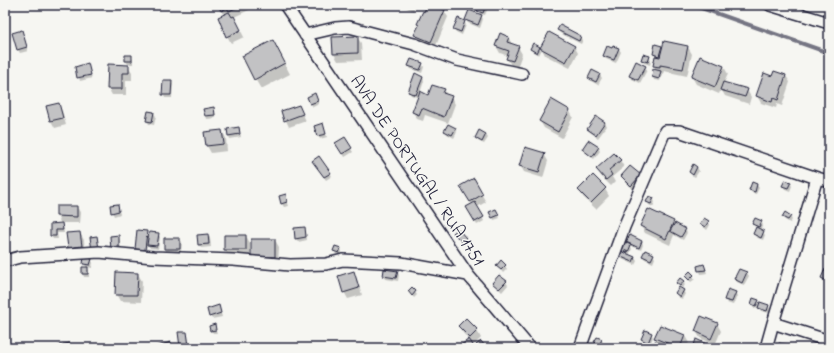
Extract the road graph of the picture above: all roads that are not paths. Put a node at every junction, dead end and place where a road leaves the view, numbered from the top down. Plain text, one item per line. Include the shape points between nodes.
1 (285, 5) edge
2 (770, 5) edge
3 (829, 23) edge
4 (305, 35) junction
5 (522, 74) dead end
6 (817, 178) junction
7 (829, 181) edge
8 (5, 261) edge
9 (468, 275) junction
10 (774, 323) junction
11 (829, 341) edge
12 (530, 348) edge
13 (580, 348) edge
14 (766, 348) edge

1 - 4 street, AVA DE PORTUGAL / RUA 1751
2 - 3 street
4 - 5 street via 349,27 414,44 456,60
4 - 9 street, AVA DE PORTUGAL / RUA 1751
6 - 7 street
6 - 10 street
6 - 13 street via 679,131 665,131 624,227
8 - 9 street via 20,257 99,252 290,264 326,264 343,260 401,263
9 - 12 street, AVA DE PORTUGAL / RUA 1751
10 - 11 street
10 - 14 street

